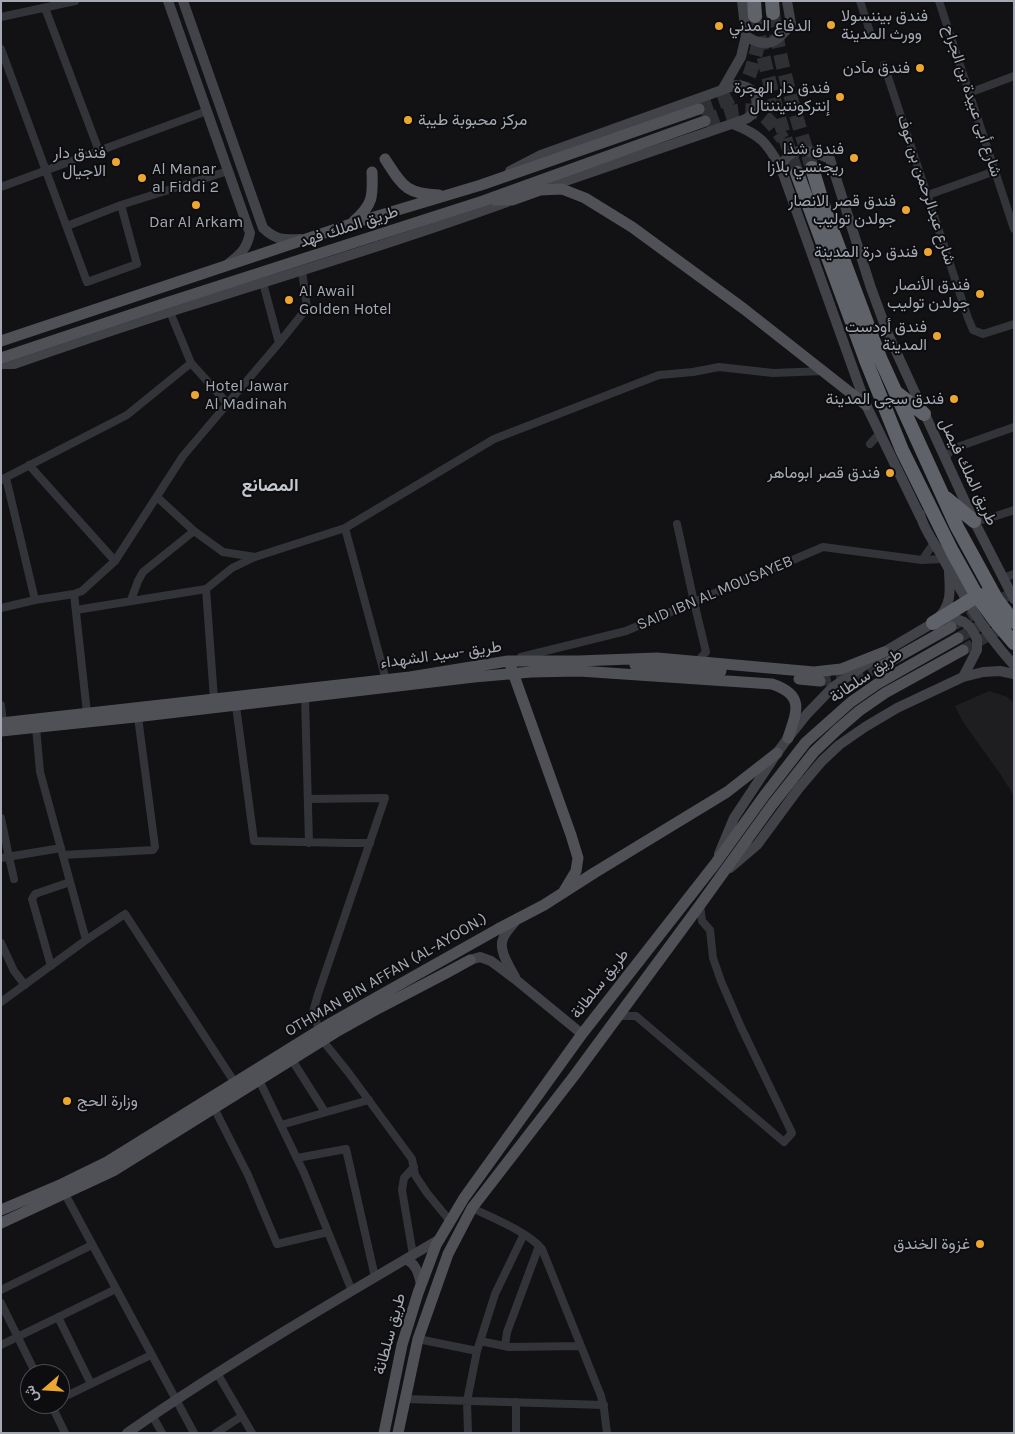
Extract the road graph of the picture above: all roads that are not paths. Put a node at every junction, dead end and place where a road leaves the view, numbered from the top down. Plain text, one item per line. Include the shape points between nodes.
1 (75, 1) edge
2 (168, 1) edge
3 (183, 1) edge
4 (742, 1) edge
5 (754, 1) edge
6 (787, 1) edge
7 (860, 1) edge
8 (939, 1) edge
9 (45, 8) junction
10 (756, 16) tunnel mouth
11 (1, 17) edge
12 (871, 35) dead end
13 (746, 36) junction
14 (1, 48) edge
15 (884, 66) dead end
16 (1014, 76) edge
17 (722, 90) junction
18 (969, 93) junction
19 (699, 110) tunnel mouth
20 (206, 111) junction
21 (705, 121) tunnel mouth
22 (733, 124) junction
23 (99, 151) junction
24 (385, 159) dead end
25 (781, 168) junction
26 (812, 168) tunnel mouth
27 (46, 170) junction
28 (228, 171) junction
29 (372, 172) dead end
30 (995, 172) junction
31 (797, 173) tunnel mouth
32 (481, 185) junction
33 (1, 187) edge
34 (540, 190) junction
35 (448, 195) junction
36 (928, 195) junction
37 (512, 200) junction
38 (483, 201) junction
39 (121, 205) junction
40 (402, 209) junction
41 (386, 213) junction
42 (437, 221) junction
43 (351, 224) junction
44 (66, 226) junction
45 (400, 228) junction
46 (1014, 229) edge
47 (306, 239) junction
48 (226, 265) junction
49 (302, 271) junction
50 (263, 283) junction
51 (170, 312) junction
52 (1014, 324) edge
53 (1, 340) edge
54 (279, 343) junction
55 (1, 358) edge
56 (191, 362) junction
57 (1, 364) edge
58 (824, 371) junction
59 (895, 391) junction
60 (227, 403) junction
61 (866, 404) junction
62 (924, 414) junction
63 (1014, 427) edge
64 (880, 433) junction
65 (915, 434) junction
66 (870, 444) dead end
67 (900, 446) junction
68 (945, 458) junction
69 (29, 465) junction
70 (3, 479) edge
71 (942, 495) junction
72 (156, 497) junction
73 (1014, 510) edge
74 (921, 518) junction
75 (974, 521) junction
76 (677, 524) dead end
77 (345, 528) junction
78 (194, 531) junction
79 (934, 543) junction
80 (255, 557) junction
81 (943, 559) junction
82 (115, 560) junction
83 (922, 560) junction
84 (949, 569) junction
85 (1014, 574) edge
86 (1003, 578) junction
87 (206, 589) junction
88 (74, 594) junction
89 (972, 598) junction
90 (1014, 599) edge
91 (35, 600) junction
92 (131, 600) junction
93 (997, 600) junction
94 (694, 602) junction
95 (1, 608) edge
96 (76, 610) junction
97 (1014, 622) edge
98 (933, 623) junction
99 (951, 627) tunnel mouth
100 (958, 638) tunnel mouth
101 (1014, 643) edge
102 (963, 650) tunnel mouth
103 (884, 652) junction
104 (508, 661) junction
105 (578, 661) junction
106 (698, 661) junction
107 (1014, 665) edge
108 (880, 667) tunnel mouth
109 (513, 674) junction
110 (1014, 674) edge
111 (963, 677) junction
112 (386, 680) junction
113 (820, 681) tunnel mouth
114 (305, 698) junction
115 (214, 699) junction
116 (1, 705) edge
117 (236, 706) junction
118 (87, 713) junction
119 (138, 717) junction
120 (2, 726) edge
121 (36, 727) junction
122 (788, 738) junction
123 (777, 753) junction
124 (308, 799) junction
125 (1, 818) edge
126 (309, 842) junction
127 (370, 842) junction
128 (62, 851) junction
129 (5, 858) edge
130 (715, 864) junction
131 (723, 873) junction
132 (14, 879) dead end
133 (70, 882) junction
134 (563, 893) junction
135 (700, 905) junction
136 (518, 918) junction
137 (86, 940) junction
138 (1, 943) edge
139 (470, 960) joint
140 (50, 966) junction
141 (515, 979) junction
142 (25, 985) junction
143 (1, 1002) edge
144 (619, 1016) junction
145 (582, 1034) junction
146 (321, 1036) junction
147 (292, 1060) junction
148 (259, 1080) junction
149 (234, 1083) junction
150 (368, 1100) junction
151 (214, 1108) junction
152 (325, 1112) junction
153 (281, 1125) junction
154 (297, 1158) junction
155 (414, 1167) junction
156 (65, 1194) junction
157 (472, 1208) junction
158 (1, 1210) edge
159 (450, 1220) junction
160 (1, 1223) edge
161 (328, 1232) junction
162 (524, 1234) junction
163 (440, 1239) junction
164 (92, 1245) junction
165 (539, 1246) junction
166 (409, 1257) junction
167 (375, 1277) junction
168 (421, 1284) junction
169 (116, 1289) junction
170 (1, 1290) edge
171 (352, 1291) junction
172 (1, 1302) edge
173 (58, 1317) junction
174 (18, 1336) junction
175 (418, 1338) junction
176 (480, 1341) junction
177 (1, 1345) edge
178 (505, 1346) junction
179 (581, 1346) junction
180 (477, 1351) junction
181 (151, 1355) junction
182 (31, 1364) edge
183 (217, 1373) junction
184 (91, 1384) junction
185 (70, 1394) edge
186 (175, 1399) junction
187 (405, 1399) junction
188 (467, 1401) junction
189 (516, 1402) junction
190 (604, 1405) junction
191 (56, 1414) edge
192 (152, 1415) junction
193 (242, 1416) junction
194 (131, 1432) edge
195 (192, 1432) edge
196 (65, 1433) edge
197 (162, 1433) edge
198 (216, 1433) edge
199 (252, 1433) edge
200 (384, 1433) edge
201 (398, 1433) edge
202 (468, 1433) edge
203 (516, 1433) edge
204 (607, 1433) edge

1 - 9 street
2 - 20 main road
3 - 47 main road via 263,228 273,237
4 - 13 main road
5 - 10 highway
6 - 13 main road via 791,24 783,35 770,43 754,42
7 - 12 street
8 - 18 street, شارع أبى عبيدة بن الجراح
9 - 11 street
9 - 23 street
13 - 17 main road via 741,57
14 - 27 street
15 - 36 street, شارع عبدالرحمن بن عوف
16 - 18 street
17 - 22 main road via 736,85 749,88 755,95 754,112
17 - 32 main road via 542,155
18 - 30 street, شارع أبى عبيدة بن الجراح
19 - 32 main road, طريق الملك فهد
20 - 23 street
20 - 28 main road
21 - 38 main road, طريق الملك فهد
22 - 25 main road via 759,137 770,148
22 - 34 main road
23 - 27 street
24 - 35 main road via 398,179 414,192
25 - 61 main road
25 - 62 main road, طريق الملك فيصل via 786,157 800,150 830,159 871,288
26 - 59 highway via 880,358
27 - 33 street
27 - 44 street
28 - 39 street
28 - 48 main road via 250,233 243,251
29 - 43 main road via 371,200 366,211
30 - 36 street
30 - 46 street, شارع أبى عبيدة بن الجراح
31 - 67 highway
32 - 35 main road, طريق الملك فهد
34 - 37 main road
34 - 58 main road via 562,189 585,198 632,227 749,318
35 - 40 main road, طريق الملك فهد
36 - 52 street, شارع عبدالرحمن بن عوف via 973,330 983,334
37 - 38 main road
37 - 42 main road
38 - 42 main road, طريق الملك فهد
39 - 44 street
39 - 44 street via 137,264 87,282
40 - 41 main road, طريق الملك فهد
40 - 45 main road via 405,220
41 - 43 main road, طريق الملك فهد
41 - 45 main road
42 - 45 main road, طريق الملك فهد
42 - 49 main road
43 - 47 main road, طريق الملك فهد
45 - 55 main road, طريق الملك فهد
47 - 48 main road, طريق الملك فهد
48 - 53 main road, طريق الملك فهد
49 - 50 main road
49 - 54 street via 307,308
50 - 51 main road
50 - 54 street
51 - 56 street
51 - 57 main road via 14,364
54 - 60 street
56 - 60 street
56 - 69 street via 127,415
58 - 61 main road
58 - 77 street via 773,373 719,367 659,375 494,439
59 - 62 highway
59 - 65 highway
60 - 72 street
61 - 64 main road
62 - 68 main road, طريق الملك فيصل
63 - 68 street via 952,449
64 - 66 street
64 - 74 main road
65 - 67 highway
65 - 71 highway
67 - 74 main road
67 - 89 highway
68 - 75 main road, طريق الملك فيصل
69 - 70 street
69 - 82 street
70 - 91 street
71 - 75 highway
71 - 93 highway
72 - 78 street
72 - 82 street
73 - 75 street
74 - 79 main road
75 - 86 main road, طريق الملك فيصل
76 - 94 street
77 - 80 street
77 - 112 street
78 - 80 street via 223,552
78 - 92 street via 143,572
79 - 81 main road
79 - 83 street
80 - 87 street via 232,568
81 - 83 street, SAID IBN AL MOUSAYEB
81 - 84 main road
82 - 88 street via 82,592
83 - 94 street, SAID IBN AL MOUSAYEB via 823,548
84 - 89 main road
84 - 98 main road via 949,601
85 - 86 street
86 - 90 main road, طريق الملك فيصل
87 - 92 street
87 - 115 street
88 - 91 street
88 - 96 street
89 - 93 highway via 986,595
89 - 98 highway
89 - 101 highway
89 - 107 main road via 979,620
91 - 95 street
92 - 96 street
93 - 97 highway
94 - 104 street, SAID IBN AL MOUSAYEB via 626,631
94 - 106 street via 706,652
96 - 118 street
98 - 103 main road
98 - 111 main road via 948,617 970,627 977,650
99 - 108 main road
100 - 130 main road, طريق سلطانة via 877,684 813,736 783,769
102 - 131 main road, طريق سلطانة via 885,693 837,730 797,772
103 - 106 main road, طريق -سيد الشهداء via 841,669 814,672
103 - 122 main road via 833,687
104 - 105 main road, طريق -سيد الشهداء
104 - 109 main road
104 - 112 main road, طريق -سيد الشهداء
105 - 106 main road, طريق -سيد الشهداء via 657,658
105 - 113 main road via 731,671
109 - 114 main road, طريق -سيد الشهداء
109 - 122 main road, طريق -سيد الشهداء via 579,671 772,684 792,694 795,702 796,712
109 - 134 main road via 578,858 576,871
110 - 111 main road via 983,672
111 - 131 main road via 897,708 839,745 799,788 757,845
112 - 115 main road, طريق -سيد الشهداء
114 - 117 main road, طريق -سيد الشهداء
114 - 124 street
115 - 118 main road, طريق -سيد الشهداء
116 - 120 street
117 - 119 main road, طريق -سيد الشهداء
117 - 126 street via 254,841
118 - 120 main road, طريق -سيد الشهداء
119 - 121 main road, طريق -سيد الشهداء
119 - 128 street via 155,847 153,850
120 - 121 main road, طريق -سيد الشهداء
121 - 128 street via 40,772
122 - 123 main road
123 - 130 main road via 734,818
123 - 134 main road, OTHMAN BIN AFFAN (AL-AYOON.) via 727,792
124 - 126 street
124 - 127 street via 385,798
125 - 129 street
126 - 127 street
127 - 146 street via 313,1012
128 - 129 street
128 - 133 street
129 - 132 street
130 - 145 main road, طريق سلطانة
131 - 135 main road, طريق سلطانة
133 - 137 street
133 - 140 street via 36,894 32,899
134 - 136 main road, OTHMAN BIN AFFAN (AL-AYOON.)
135 - 144 main road, طريق سلطانة
135 - 144 street via 702,921 710,930 721,981 792,1133 784,1142 636,1016
136 - 141 main road via 502,944
136 - 146 main road, OTHMAN BIN AFFAN (AL-AYOON.)
137 - 140 street
137 - 149 street via 125,914
138 - 142 street via 14,971
139 - 141 main road via 480,957 491,961
139 - 146 main road, OTHMAN BIN AFFAN (AL-AYOON.)
140 - 142 street
141 - 145 main road
142 - 143 street
144 - 157 main road, طريق سلطانة
145 - 159 main road, طريق سلطانة
146 - 147 main road, OTHMAN BIN AFFAN (AL-AYOON.)
146 - 149 main road, OTHMAN BIN AFFAN (AL-AYOON.)
146 - 150 street
147 - 148 main road, OTHMAN BIN AFFAN (AL-AYOON.)
147 - 152 street
148 - 151 main road, OTHMAN BIN AFFAN (AL-AYOON.)
148 - 153 street
149 - 158 main road, OTHMAN BIN AFFAN (AL-AYOON.) via 107,1162
150 - 152 street
150 - 155 street via 412,1159
151 - 156 main road, OTHMAN BIN AFFAN (AL-AYOON.) via 112,1171
151 - 161 street via 248,1175 277,1244
152 - 153 street
153 - 154 street
154 - 161 street
154 - 167 street via 346,1149
155 - 159 street via 427,1193
155 - 166 street via 402,1184
156 - 160 main road, OTHMAN BIN AFFAN (AL-AYOON.)
156 - 164 street
157 - 162 street
157 - 175 main road, طريق سلطانة via 448,1254
159 - 163 main road, طريق سلطانة
161 - 171 street
162 - 165 street
162 - 176 street via 495,1294
163 - 166 main road
163 - 168 main road, طريق سلطانة
164 - 169 street
164 - 170 street
165 - 178 street
165 - 179 street
166 - 167 main road
166 - 168 main road
167 - 171 main road
168 - 200 main road, طريق سلطانة via 402,1344
169 - 173 street
169 - 181 street
171 - 183 main road
172 - 174 street
173 - 174 street
173 - 184 street
174 - 177 street
174 - 182 street
175 - 180 street
175 - 187 main road, طريق سلطانة
176 - 178 street
176 - 180 street
178 - 179 street
179 - 190 street
180 - 188 street
181 - 184 street
181 - 186 street
183 - 186 main road
183 - 193 street
184 - 185 street
186 - 192 main road
186 - 195 street
187 - 188 street
187 - 201 main road, طريق سلطانة
188 - 189 street
188 - 202 street
189 - 190 street
189 - 203 street
190 - 204 street
191 - 196 street
192 - 194 main road
192 - 197 street
193 - 198 street
193 - 199 street

